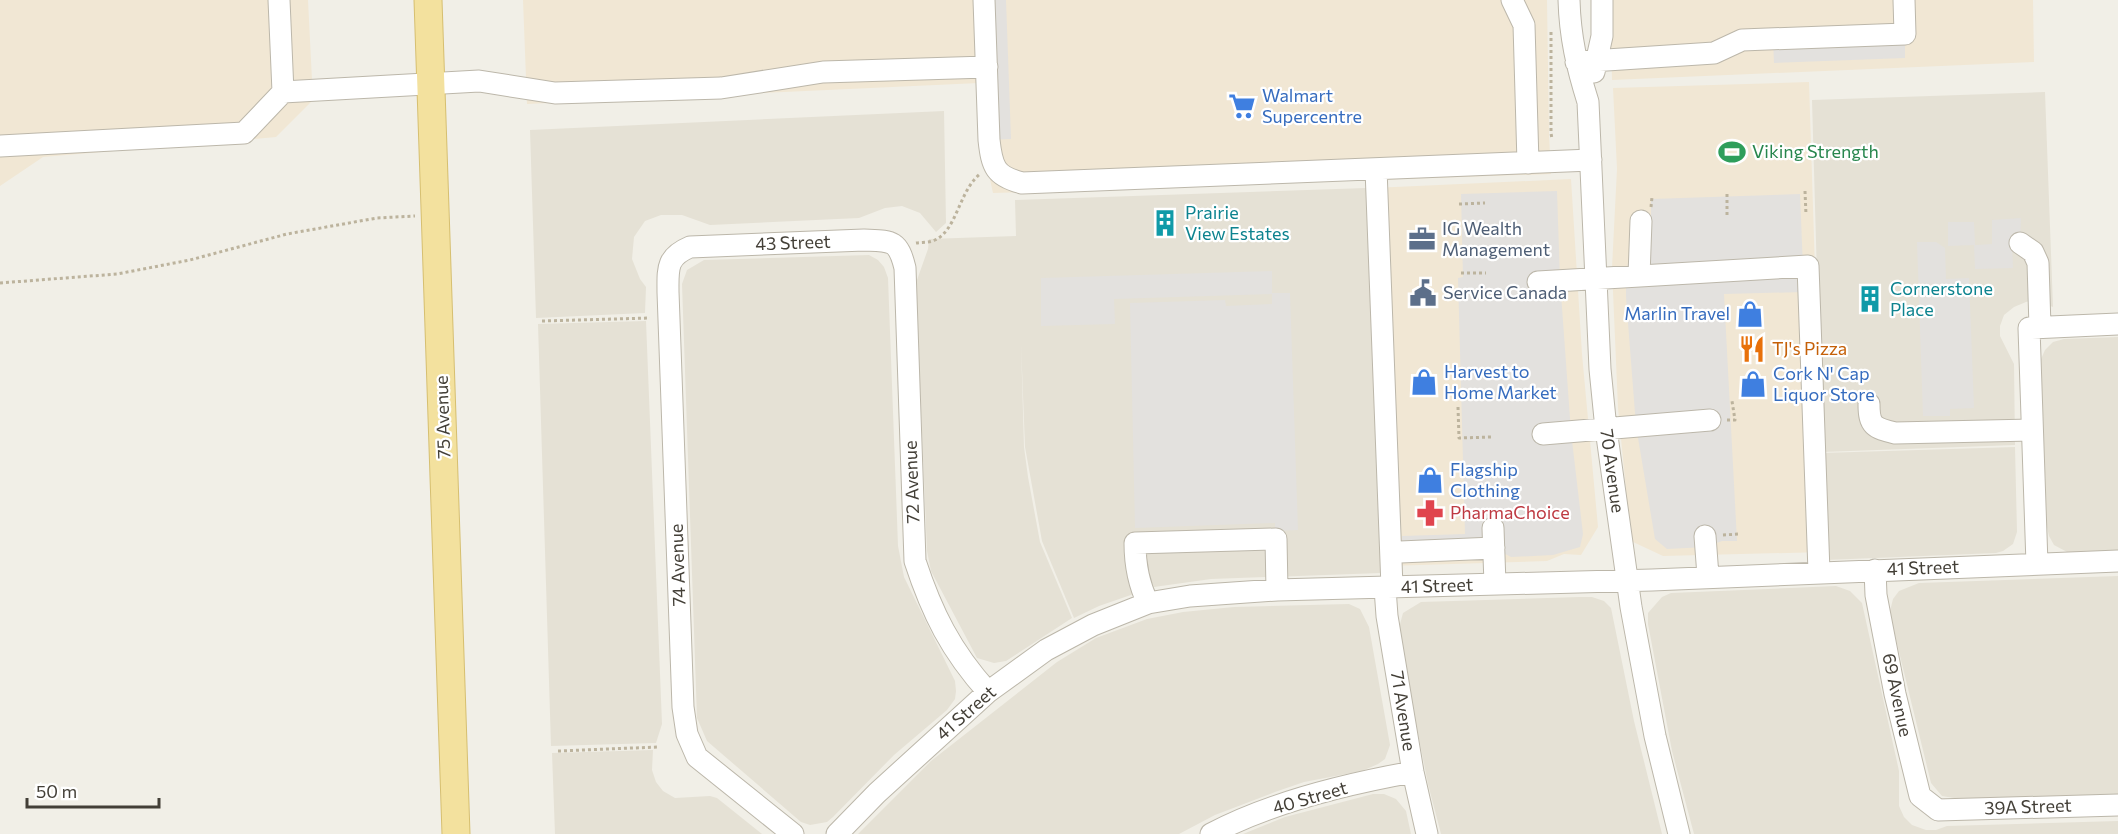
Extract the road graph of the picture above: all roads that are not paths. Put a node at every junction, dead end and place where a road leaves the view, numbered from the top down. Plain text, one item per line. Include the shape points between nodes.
1 (279, 0) edge
2 (429, 0) edge
3 (984, 0) edge
4 (1512, 0) edge
5 (1569, 0) edge
6 (1602, 0) edge
7 (1904, 0) edge
8 (1586, 62) junction
9 (987, 67) junction
10 (431, 83) junction
11 (283, 92) junction
12 (0, 146) edge
13 (1591, 160) junction
14 (1528, 163) junction
15 (1376, 169) junction
16 (1641, 221) dead end
17 (2020, 243) dead end
18 (679, 252) joint
19 (902, 253) joint
20 (1640, 276) junction
21 (1596, 279) junction
22 (1538, 282) dead end
23 (2118, 324) edge
24 (2035, 327) junction
25 (1869, 404) dead end
26 (1710, 420) dead end
27 (1606, 429) junction
28 (2032, 430) junction
29 (1543, 434) dead end
30 (1710, 536) road end
31 (1400, 552) dead end
32 (2118, 561) edge
33 (2037, 564) junction
34 (1875, 570) junction
35 (1819, 572) junction
36 (1708, 576) junction
37 (1627, 580) junction
38 (1495, 584) junction
39 (1389, 587) junction
40 (1277, 590) junction
41 (1148, 603) junction
42 (988, 692) junction
43 (1413, 772) junction
44 (2118, 805) edge
45 (1938, 810) joint
46 (456, 834) edge
47 (793, 834) edge
48 (837, 834) edge
49 (1211, 834) edge
50 (1427, 834) edge
51 (1679, 834) edge

1 - 11 street
2 - 10 main road, 75 Avenue
3 - 9 street
4 - 14 street via 1524,25
5 - 8 street, 70 Avenue via 1571,38
6 - 8 street, 70 Avenue via 1602,36
7 - 8 street via 1905,34 1742,40 1714,53
8 - 13 street, 70 Avenue
9 - 10 street via 824,72 720,88 567,93 479,81
9 - 15 street via 992,162 1008,180 1022,183
10 - 11 street
10 - 46 main road, 75 Avenue
11 - 12 street via 244,133
13 - 14 street
13 - 21 street, 70 Avenue
14 - 15 street
15 - 39 street, 71 Avenue
16 - 20 street
17 - 24 street via 2033,252 2038,263
18 - 19 street, 43 Street via 690,247 890,240
18 - 47 street, 74 Avenue via 668,265 668,292 687,734 697,757
19 - 42 street, 72 Avenue via 906,268 915,561 940,625 960,659
20 - 21 street
20 - 35 street via 1808,266
21 - 22 street
21 - 27 street, 70 Avenue
23 - 24 street
24 - 28 street
25 - 28 street via 1869,419 1874,426 1895,433
26 - 27 street
27 - 29 street
27 - 37 street, 70 Avenue
28 - 33 street
30 - 36 street
31 - 38 street via 1494,538
32 - 33 street, 41 Street
33 - 34 street, 41 Street
34 - 35 street, 41 Street
34 - 45 street, 69 Avenue via 1895,694 1920,796
35 - 36 street, 41 Street
36 - 37 street, 41 Street
37 - 38 street, 41 Street
37 - 51 street, 70 Avenue via 1655,736
38 - 39 street, 41 Street
39 - 40 street, 41 Street
39 - 43 street, 71 Avenue via 1386,611
40 - 41 street, 41 Street
40 - 41 street via 1276,539 1135,543 1140,588
41 - 42 street, 41 Street via 1093,625 1046,650
42 - 48 street, 41 Street
43 - 49 street, 40 Street via 1298,799
43 - 50 street, 71 Avenue
44 - 45 street, 39A Street

